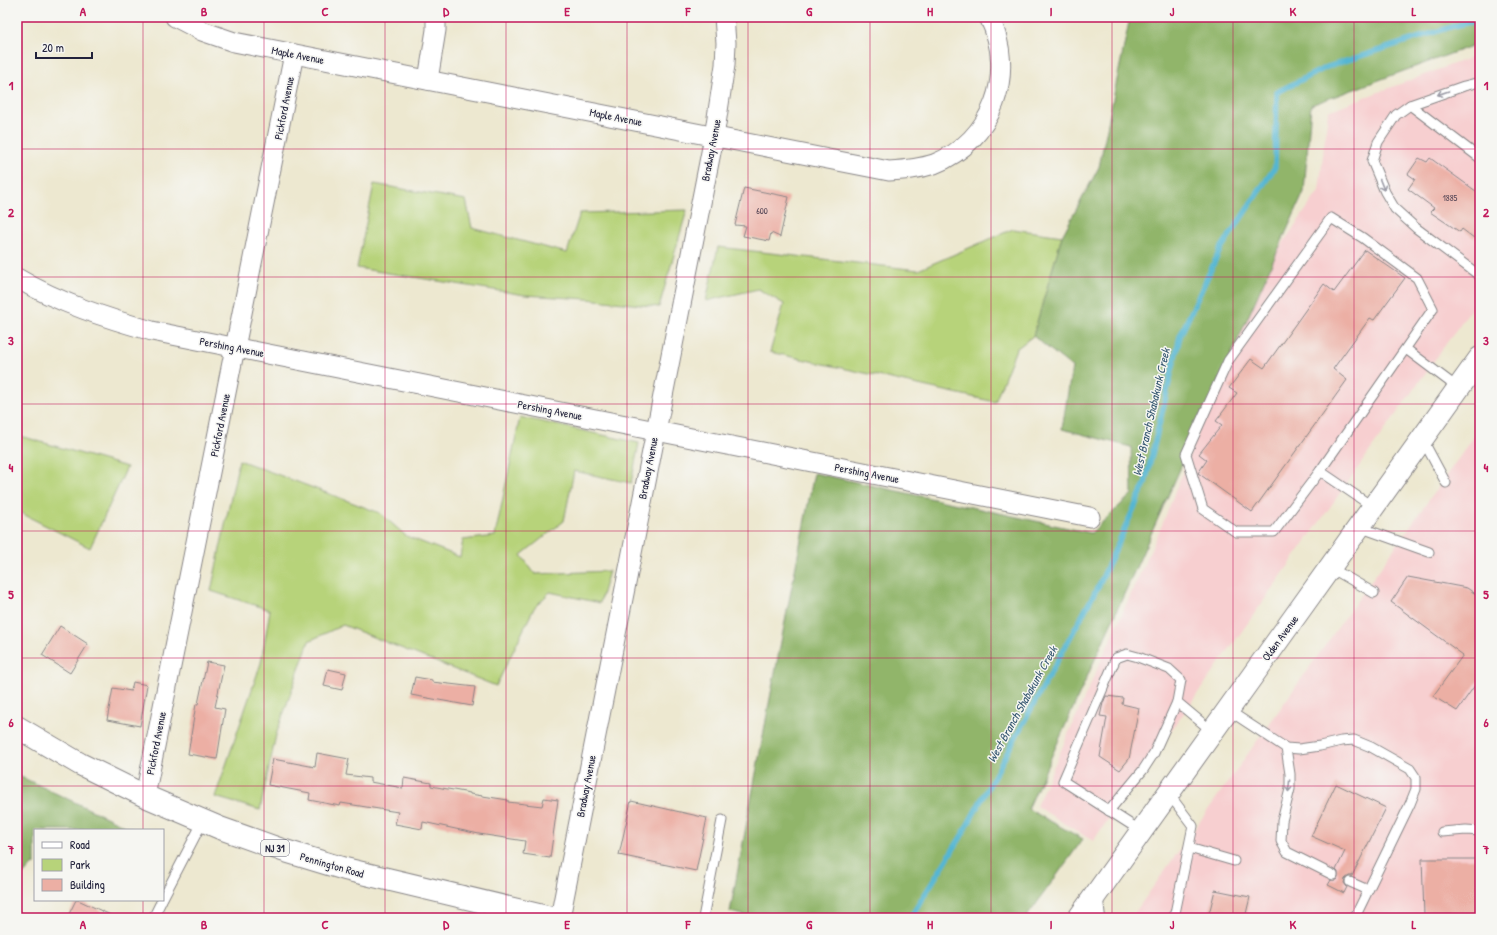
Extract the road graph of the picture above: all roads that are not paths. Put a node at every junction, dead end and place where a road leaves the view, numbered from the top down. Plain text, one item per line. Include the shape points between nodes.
1 (175, 17) edge
2 (436, 17) edge
3 (724, 17) edge
4 (989, 17) edge
5 (294, 54) junction
6 (428, 80) junction
7 (1480, 82) edge
8 (1410, 105) junction
9 (714, 137) junction
10 (1480, 158) edge
11 (1480, 276) edge
12 (17, 278) edge
13 (235, 348) junction
14 (1406, 349) junction
15 (1480, 359) edge
16 (1458, 388) junction
17 (656, 432) junction
18 (1422, 439) junction
19 (1320, 471) junction
20 (1446, 483) dead end
21 (1373, 507) junction
22 (1090, 518) dead end
23 (1359, 527) junction
24 (1429, 552) dead end
25 (1331, 568) junction
26 (1374, 593) dead end
27 (1177, 702) junction
28 (1228, 710) junction
29 (17, 728) edge
30 (1213, 732) junction
31 (1286, 748) junction
32 (1168, 794) junction
33 (145, 796) junction
34 (1109, 811) junction
35 (722, 820) dead end
36 (203, 821) junction
37 (1480, 831) edge
38 (1141, 832) junction
39 (1442, 832) dead end
40 (1189, 848) junction
41 (1234, 861) dead end
42 (1333, 875) dead end
43 (1350, 882) dead end
44 (1368, 890) junction
45 (164, 897) edge
46 (162, 901) edge
47 (496, 912) edge
48 (1088, 912) edge
49 (17, 915) edge
50 (20, 918) edge
51 (153, 918) edge
52 (551, 918) edge
53 (560, 918) edge
54 (703, 918) edge
55 (1174, 918) edge
56 (1353, 918) edge

1 - 5 street, Maple Avenue via 202,31 234,42
2 - 6 street
3 - 9 street, Bradway Avenue via 725,65
4 - 9 street, Maple Avenue via 994,26 1001,63 999,89 993,107 969,141 953,154 934,164 912,170 889,171
5 - 6 street, Maple Avenue
5 - 13 street, Pickford Avenue
6 - 9 street, Maple Avenue
7 -> 8 lane
8 - 10 lane
8 -> 11 lane via 1396,115 1378,142 1372,161 1395,209
9 - 17 street, Bradway Avenue
12 - 13 street, Pershing Avenue via 65,302 108,319
13 - 17 street, Pershing Avenue
13 - 33 street, Pickford Avenue
14 - 16 lane
14 - 19 lane
14 - 19 lane via 1433,309 1417,278 1331,218 1228,361 1186,454 1204,509 1236,532 1274,532
15 - 16 main road, Olden Avenue
16 - 18 main road, Olden Avenue
17 - 22 street, Pershing Avenue
17 - 53 street, Bradway Avenue
18 - 20 lane
18 - 21 main road, Olden Avenue
19 - 21 lane
21 - 23 main road, Olden Avenue
23 - 24 lane
23 - 25 main road, Olden Avenue
25 - 26 lane
25 - 28 main road, Olden Avenue
27 - 30 lane
27 - 34 lane via 1154,753
27 - 34 lane via 1182,680 1169,669 1127,654 1116,658 1063,781
28 - 30 main road, Olden Avenue
28 - 31 lane
29 - 33 main road, Pennington Road / NJ 31 via 80,764
30 - 32 main road, Olden Avenue
31 -> 42 lane via 1290,789 1282,821 1281,841 1286,852
31 - 44 lane via 1299,749 1354,740 1371,746 1410,769 1416,778 1416,789 1410,804
32 - 38 main road, Olden Avenue
32 - 40 lane via 1193,826
33 - 36 main road, Pennington Road / NJ 31
34 - 38 lane
35 - 54 lane
36 - 45 lane
36 - 47 main road, Pennington Road / NJ 31 via 282,850
37 - 39 lane
38 - 48 main road, Olden Avenue
40 - 41 lane
40 - 55 lane
43 - 44 lane
44 - 56 lane
46 - 51 lane
47 - 52 main road, Pennington Road / NJ 31
49 - 50 lane

